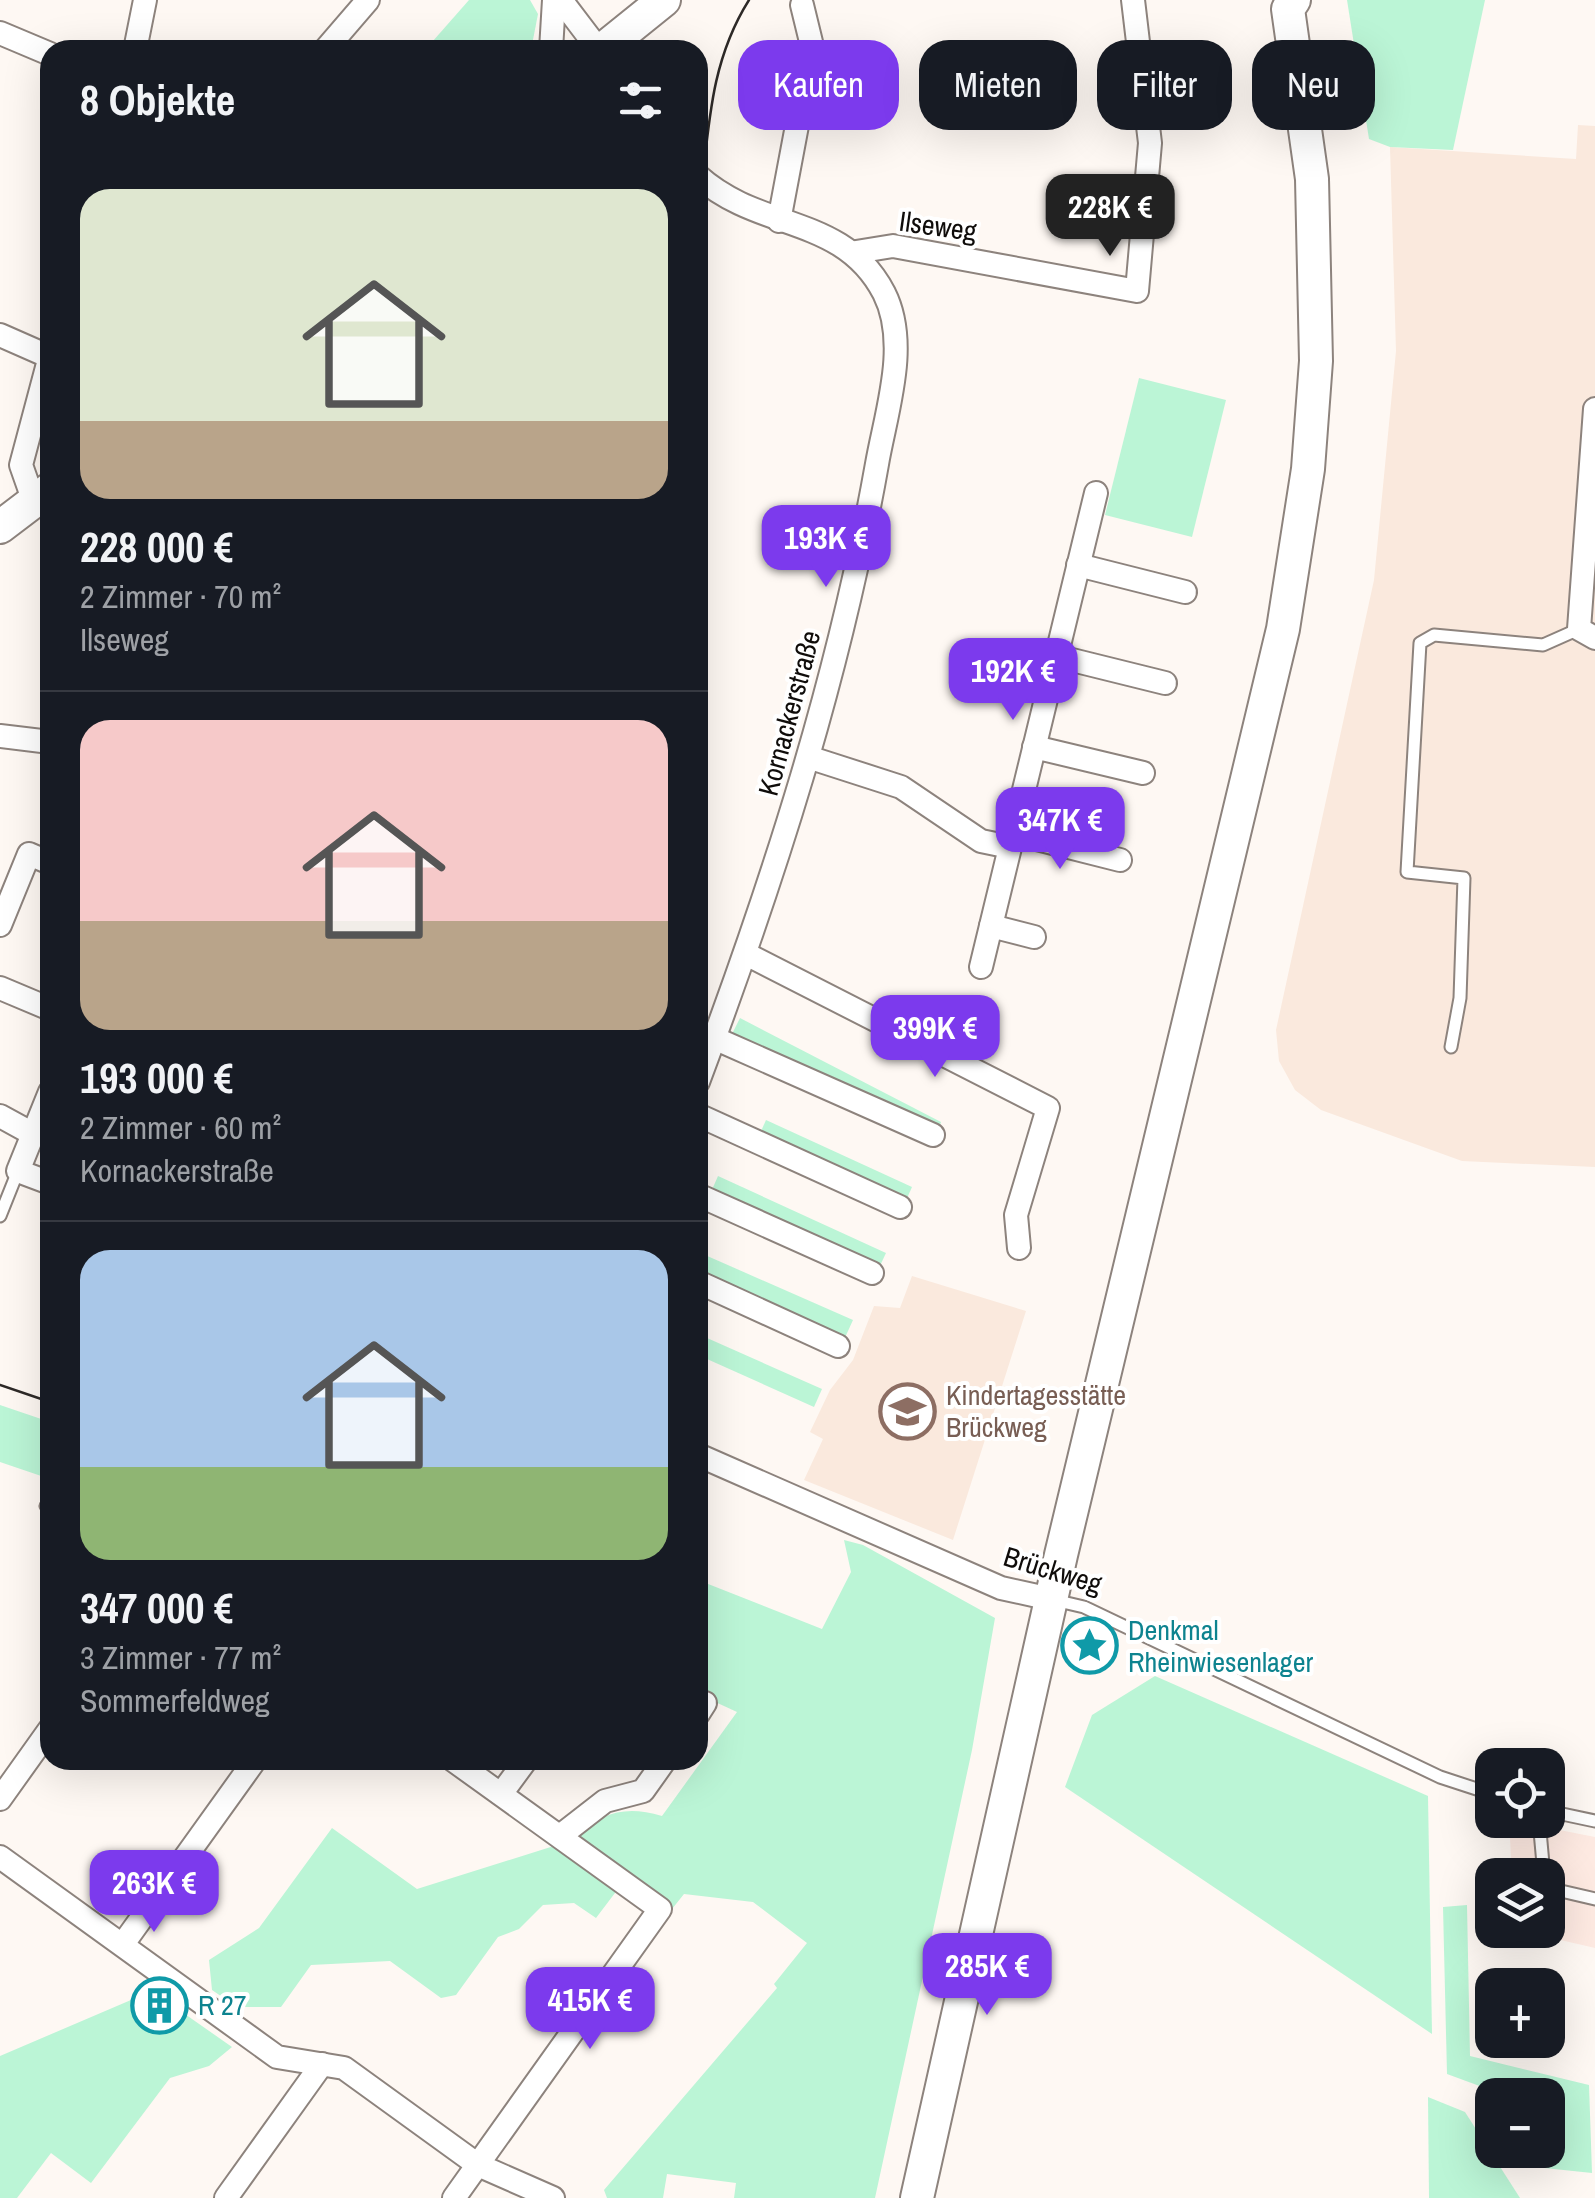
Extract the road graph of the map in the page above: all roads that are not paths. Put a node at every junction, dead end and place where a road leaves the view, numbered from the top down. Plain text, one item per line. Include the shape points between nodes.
1 (145, 0) edge
2 (368, 0) edge
3 (558, 0) edge
4 (639, 0) edge
5 (1133, 0) edge
6 (663, 1) edge
7 (1286, 3) edge
8 (802, 5) dead end
9 (0, 33) edge
10 (136, 40) edge
11 (334, 40) edge
12 (552, 40) edge
13 (592, 40) edge
14 (613, 40) edge
15 (40, 50) edge
16 (708, 183) edge
17 (779, 221) junction
18 (856, 252) junction
19 (0, 335) edge
20 (40, 352) edge
21 (40, 394) edge
22 (1595, 410) edge
23 (40, 492) edge
24 (1096, 493) dead end
25 (40, 497) edge
26 (0, 527) edge
27 (1078, 565) junction
28 (1185, 592) dead end
29 (1587, 633) edge
30 (1056, 656) junction
31 (1165, 683) dead end
32 (0, 736) edge
33 (40, 741) edge
34 (1034, 747) junction
35 (811, 758) junction
36 (1142, 773) dead end
37 (1011, 840) junction
38 (40, 859) edge
39 (1120, 860) dead end
40 (0, 925) edge
41 (991, 926) junction
42 (1034, 937) dead end
43 (746, 954) junction
44 (980, 967) dead end
45 (0, 988) edge
46 (40, 1005) edge
47 (714, 1038) junction
48 (1451, 1046) dead end
49 (708, 1054) edge
50 (0, 1116) edge
51 (40, 1117) edge
52 (708, 1120) edge
53 (33, 1134) junction
54 (933, 1135) dead end
55 (18, 1171) junction
56 (40, 1180) edge
57 (708, 1200) edge
58 (900, 1207) dead end
59 (0, 1216) edge
60 (1019, 1248) dead end
61 (872, 1274) dead end
62 (708, 1287) edge
63 (838, 1346) dead end
64 (708, 1459) edge
65 (1051, 1599) junction
66 (40, 1743) edge
67 (248, 1770) edge
68 (468, 1770) edge
69 (519, 1770) edge
70 (658, 1770) edge
71 (1475, 1788) edge
72 (501, 1794) junction
73 (0, 1798) edge
74 (1565, 1815) edge
75 (1595, 1821) edge
76 (560, 1836) junction
77 (0, 1857) edge
78 (1565, 1892) edge
79 (1595, 1899) edge
80 (122, 1944) junction
81 (322, 2064) junction
82 (478, 2165) junction
83 (226, 2198) edge
84 (454, 2198) edge
85 (553, 2198) edge
86 (917, 2198) edge

1 - 10 street
2 - 11 street
3 - 12 street
3 - 13 street
4 - 6 street
5 - 18 street, Ilseweg via 1150,143 1137,291 893,246
6 - 14 street
7 - 65 street via 1312,179 1316,270 1308,470 1283,629
8 - 17 street via 812,46
9 - 15 street
16 - 17 street via 741,208
17 - 18 street
18 - 35 street, Kornackerstraße via 886,296 896,354 860,556
19 - 20 street
21 - 23 street via 21,465
22 - 29 street
24 - 27 street
25 - 26 street
27 - 28 street
27 - 30 street
29 - 48 lane via 1543,645 1434,635 1420,643 1407,872 1464,878 1460,998
30 - 31 street
30 - 34 street
32 - 33 street
34 - 36 street
34 - 37 street
35 - 37 street via 901,787 981,841
35 - 43 street, Kornackerstraße
37 - 39 street
37 - 41 street
38 - 40 street via 29,854
41 - 42 street
41 - 44 street
43 - 47 street, Kornackerstraße
43 - 60 street via 1048,1108 1016,1215
45 - 46 street
47 - 49 street, Kornackerstraße
47 - 54 street
50 - 53 street
51 - 53 street
52 - 58 street
53 - 55 street
55 - 56 street
55 - 59 lane
57 - 61 street
62 - 63 street
64 - 65 street, Brückweg via 1001,1588
65 - 71 lane, Brückweg via 1084,1607
65 - 86 street
66 - 73 street
67 - 80 street
68 - 72 street
69 - 72 street
70 - 76 street via 642,1791 605,1802
72 - 76 street
74 - 75 lane
76 - 82 street via 660,1909
77 - 80 street
78 - 79 lane
80 - 81 street via 277,2057
81 - 82 street via 344,2068
81 - 83 street
82 - 84 street
82 - 85 street

